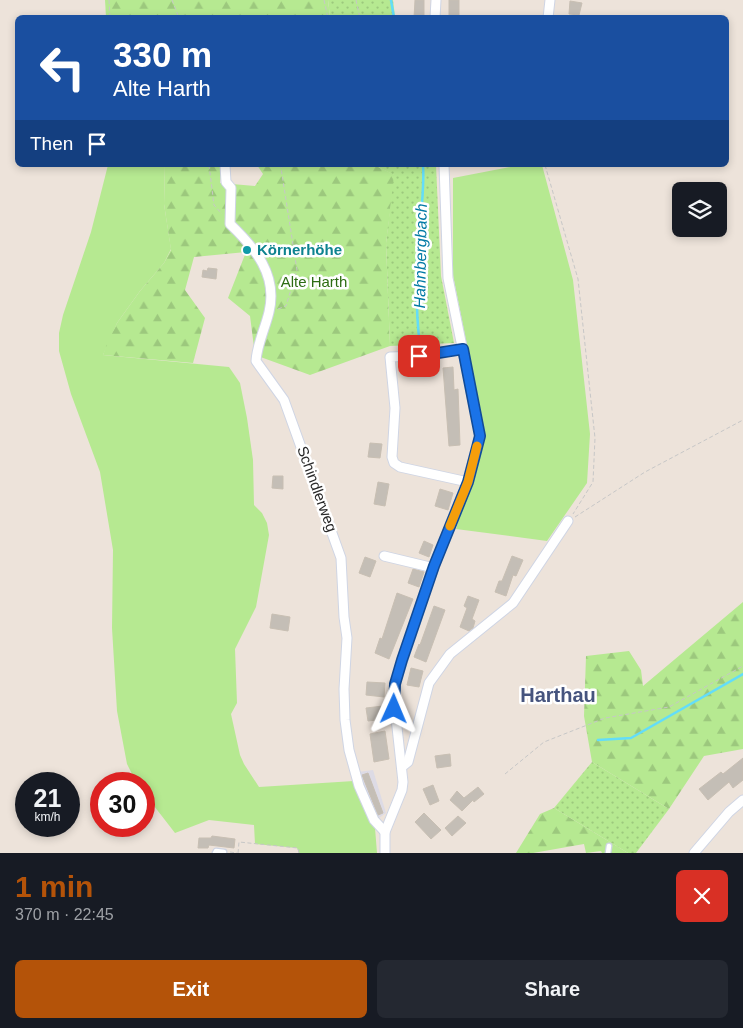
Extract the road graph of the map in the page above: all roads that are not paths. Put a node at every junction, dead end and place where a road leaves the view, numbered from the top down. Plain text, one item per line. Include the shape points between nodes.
1 (436, 0) edge
2 (550, 0) edge
3 (435, 15) edge
4 (548, 15) edge
5 (225, 167) edge
6 (444, 167) edge
7 (463, 349) junction
8 (468, 482) junction
9 (568, 521) road end
10 (384, 556) dead end
11 (434, 568) junction
12 (402, 766) junction
13 (743, 800) edge
14 (385, 832) junction
15 (609, 846) dead end
16 (224, 852) edge
17 (215, 853) edge
18 (385, 853) edge
19 (608, 853) edge
20 (694, 853) edge

1 - 3 street
2 - 4 street
5 - 14 street, Schindlerweg via 226,182 232,188 230,224 258,254 270,282 271,297 256,361 284,400 341,558 347,638 344,689 348,750 374,820
6 - 7 street via 448,278
7 - 8 street via 480,436
7 - 8 street via 390,357 395,408 392,457 400,467
8 - 11 street
9 - 12 street via 513,603 450,654 429,683 408,762
10 - 11 street
11 - 12 street via 395,684 394,709
12 - 14 street via 402,790
13 - 20 street
14 - 18 street
15 - 19 lane
16 - 17 lane

